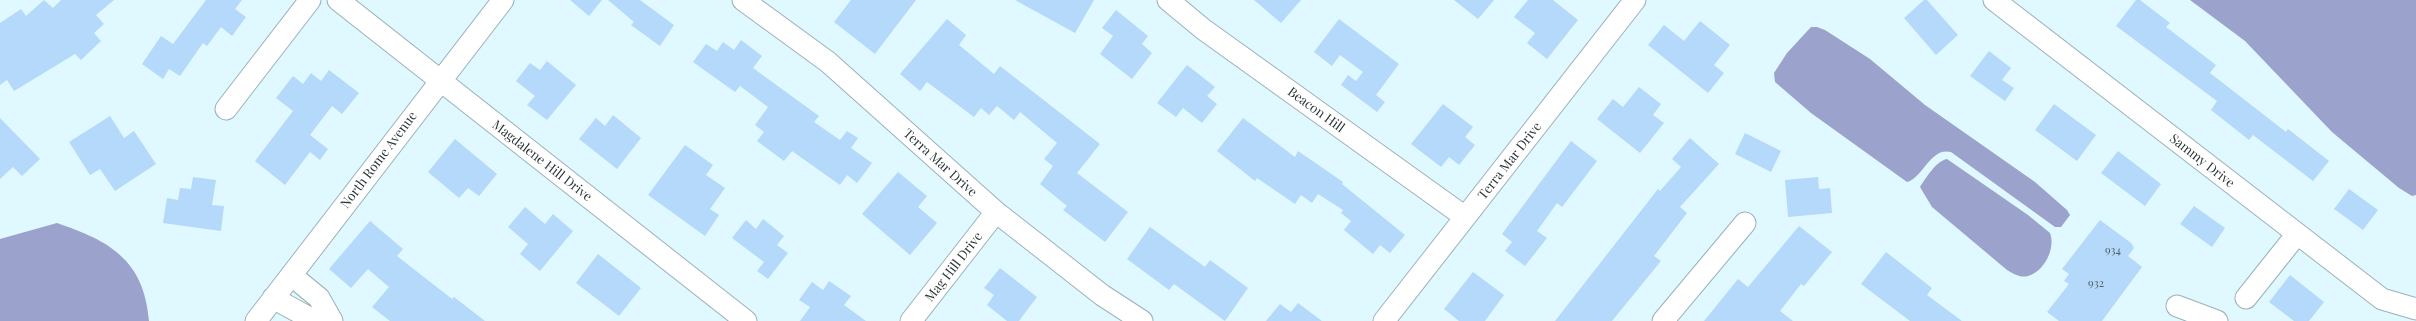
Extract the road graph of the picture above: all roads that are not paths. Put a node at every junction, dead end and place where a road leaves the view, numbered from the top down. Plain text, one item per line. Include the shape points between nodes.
1 (310, 0) edge
2 (338, 0) edge
3 (503, 0) edge
4 (743, 0) edge
5 (1168, 0) edge
6 (1994, 0) edge
7 (1627, 3) edge
8 (440, 81) junction
9 (226, 109) dead end
10 (996, 212) junction
11 (1465, 217) junction
12 (1745, 223) dead end
13 (2297, 234) junction
14 (291, 275) junction
15 (273, 298) junction
16 (2246, 298) dead end
17 (2177, 306) dead end
18 (2416, 309) edge
19 (256, 321) edge
20 (315, 321) edge
21 (332, 321) edge
22 (746, 321) edge
23 (911, 321) edge
24 (1142, 321) edge
25 (1384, 321) edge
26 (1663, 321) edge
27 (2217, 321) edge

1 - 9 street
2 - 8 street, Magdalene Hill Drive
3 - 8 street, North Rome Avenue
4 - 10 street, Terra Mar Drive via 828,62
5 - 11 street, Beacon Hill via 1203,29
6 - 13 street, Sammy Drive
7 - 11 street, Terra Mar Drive
8 - 14 street, North Rome Avenue
8 - 22 street, Magdalene Hill Drive
10 - 23 street, Mag Hill Drive
10 - 24 street, Terra Mar Drive via 1102,295
11 - 25 street, Terra Mar Drive
12 - 26 street
13 - 16 street
13 - 18 street, Sammy Drive via 2382,298
14 - 15 street, North Rome Avenue
14 - 21 street via 319,298
15 - 19 street, North Rome Avenue
15 - 20 street
17 - 27 street

